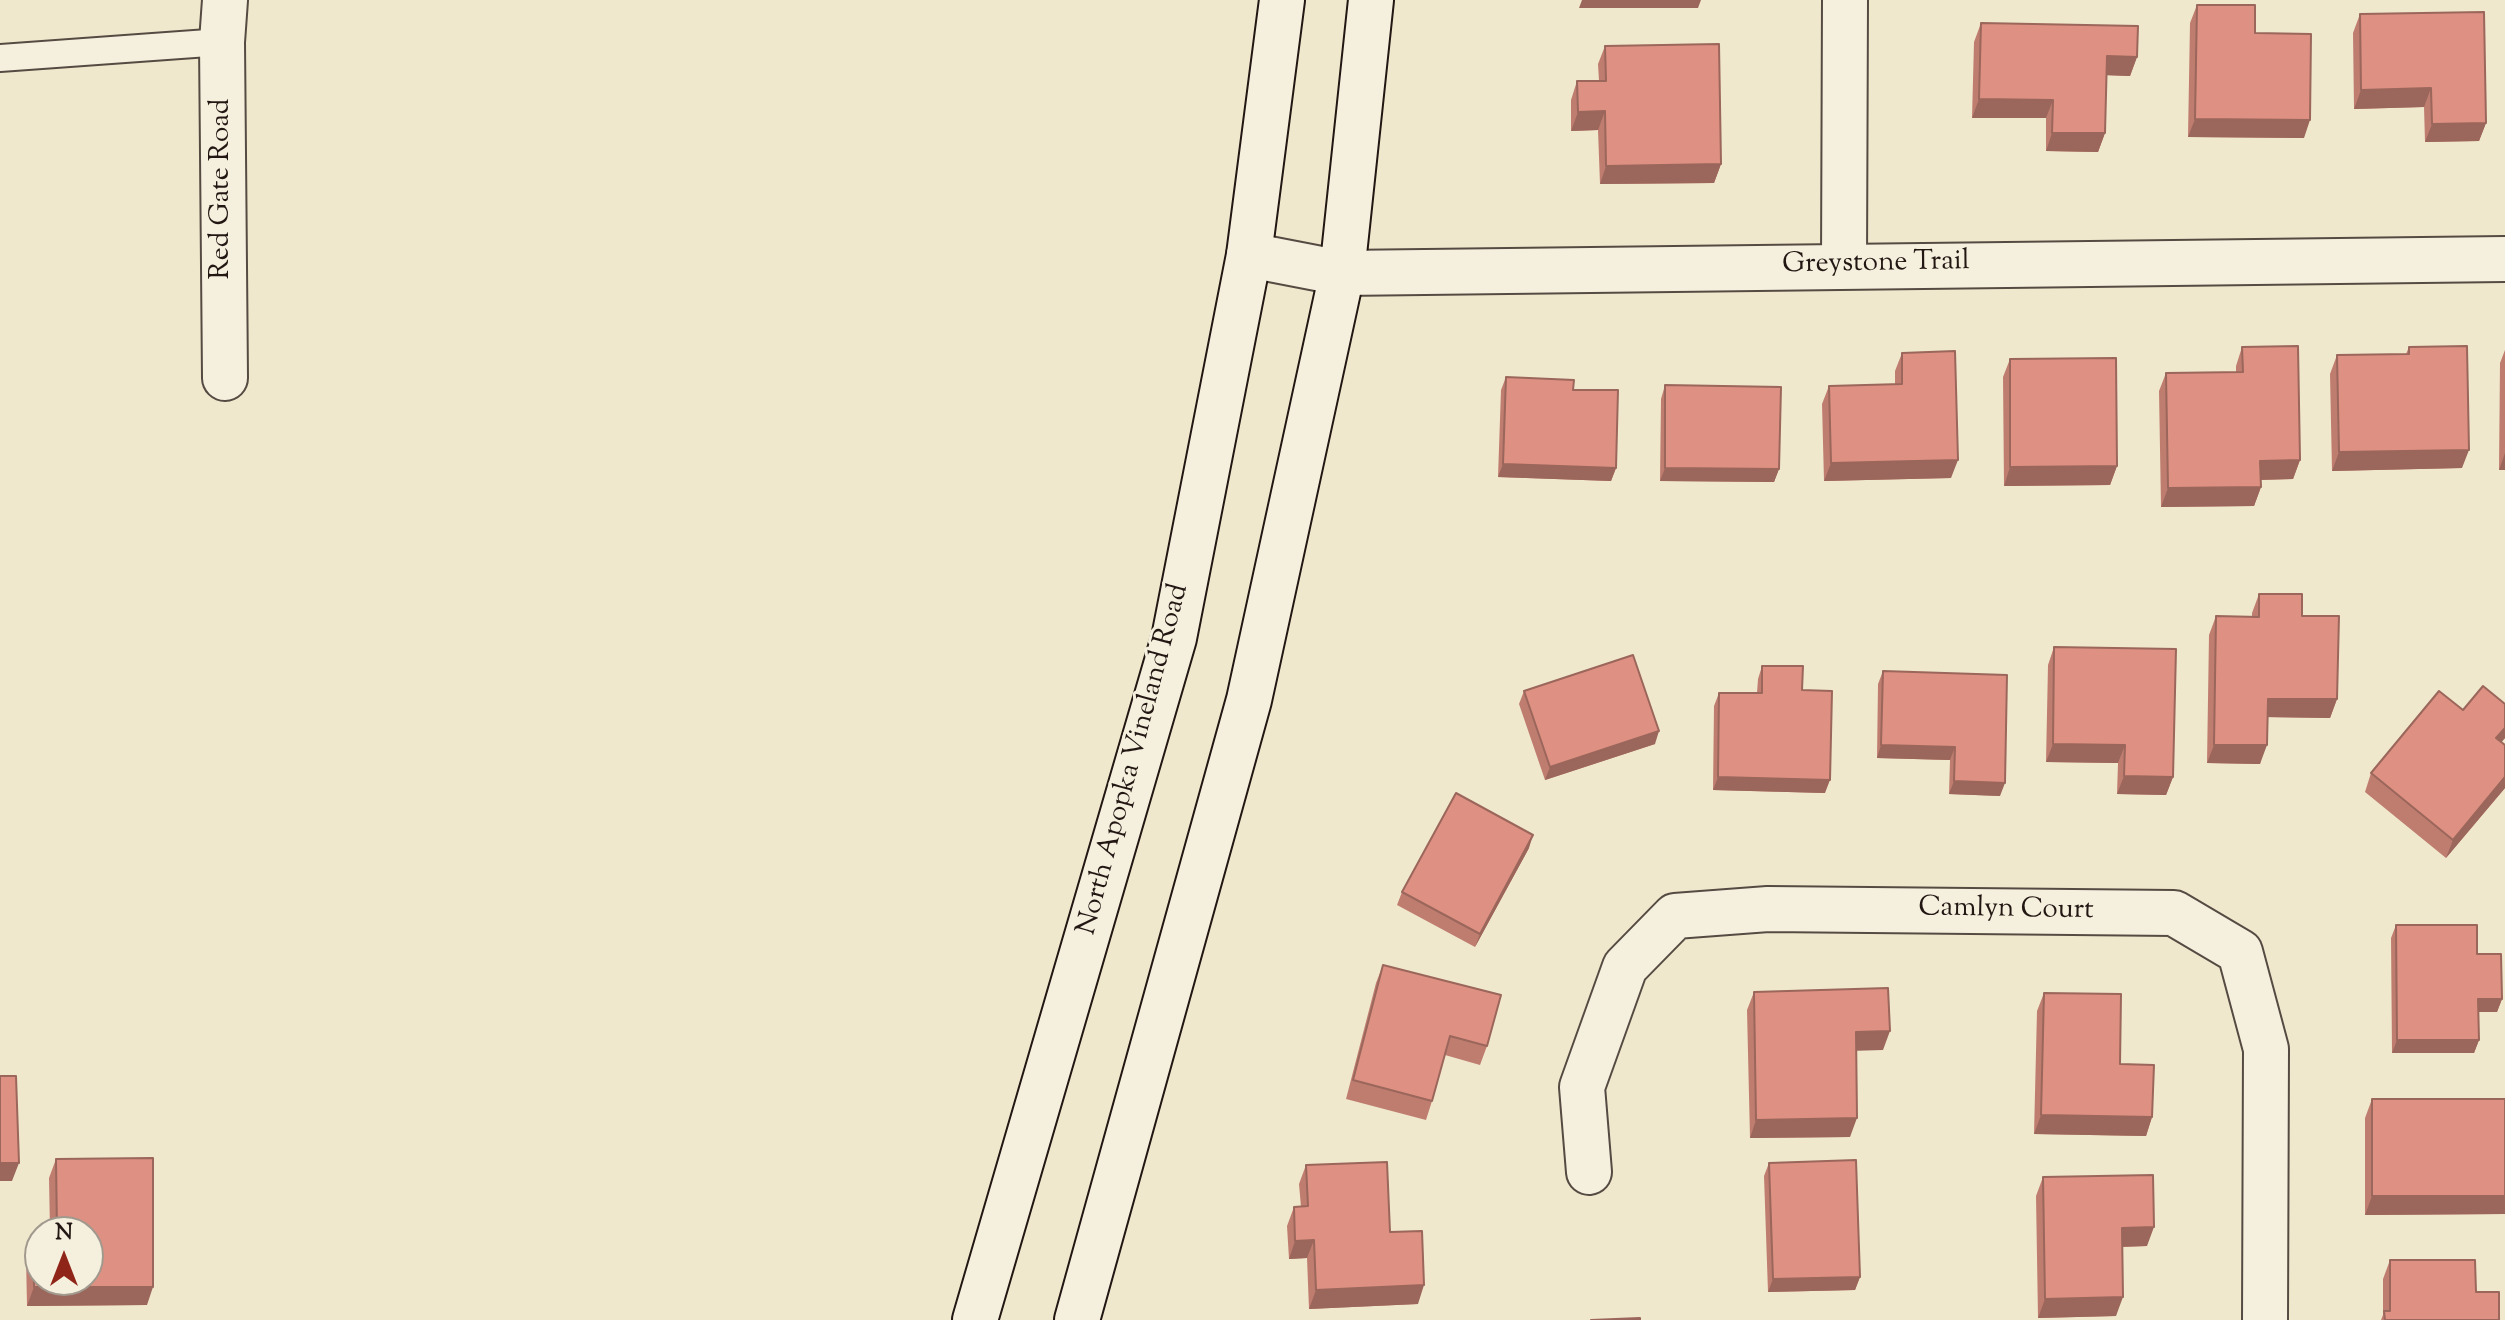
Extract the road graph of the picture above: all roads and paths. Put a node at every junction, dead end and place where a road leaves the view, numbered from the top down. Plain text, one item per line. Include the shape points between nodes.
1 (1282, 0) edge
2 (1371, 0) edge
3 (1845, 0) edge
4 (224, 21) edge
5 (0, 58) edge
6 (1249, 255) junction
7 (2505, 259) edge
8 (1844, 265) junction
9 (1342, 273) junction
10 (225, 378) dead end
11 (1589, 1172) dead end
12 (975, 1320) edge
13 (1077, 1320) edge
14 (2265, 1320) edge

1 - 6 street, North Apopka Vineland Road
2 - 9 street
3 - 8 street
4 - 5 lane
4 - 10 street, Red Gate Road
6 - 9 street, Greystone Trail
6 - 12 street, North Apopka Vineland Road via 1174,638
7 - 8 street, Greystone Trail
8 - 9 street, Greystone Trail
9 - 13 street via 1249,700
11 - 14 street, Camlyn Court via 1582,1087 1625,967 1675,916 1768,909 2174,913 2240,952 2266,1049

